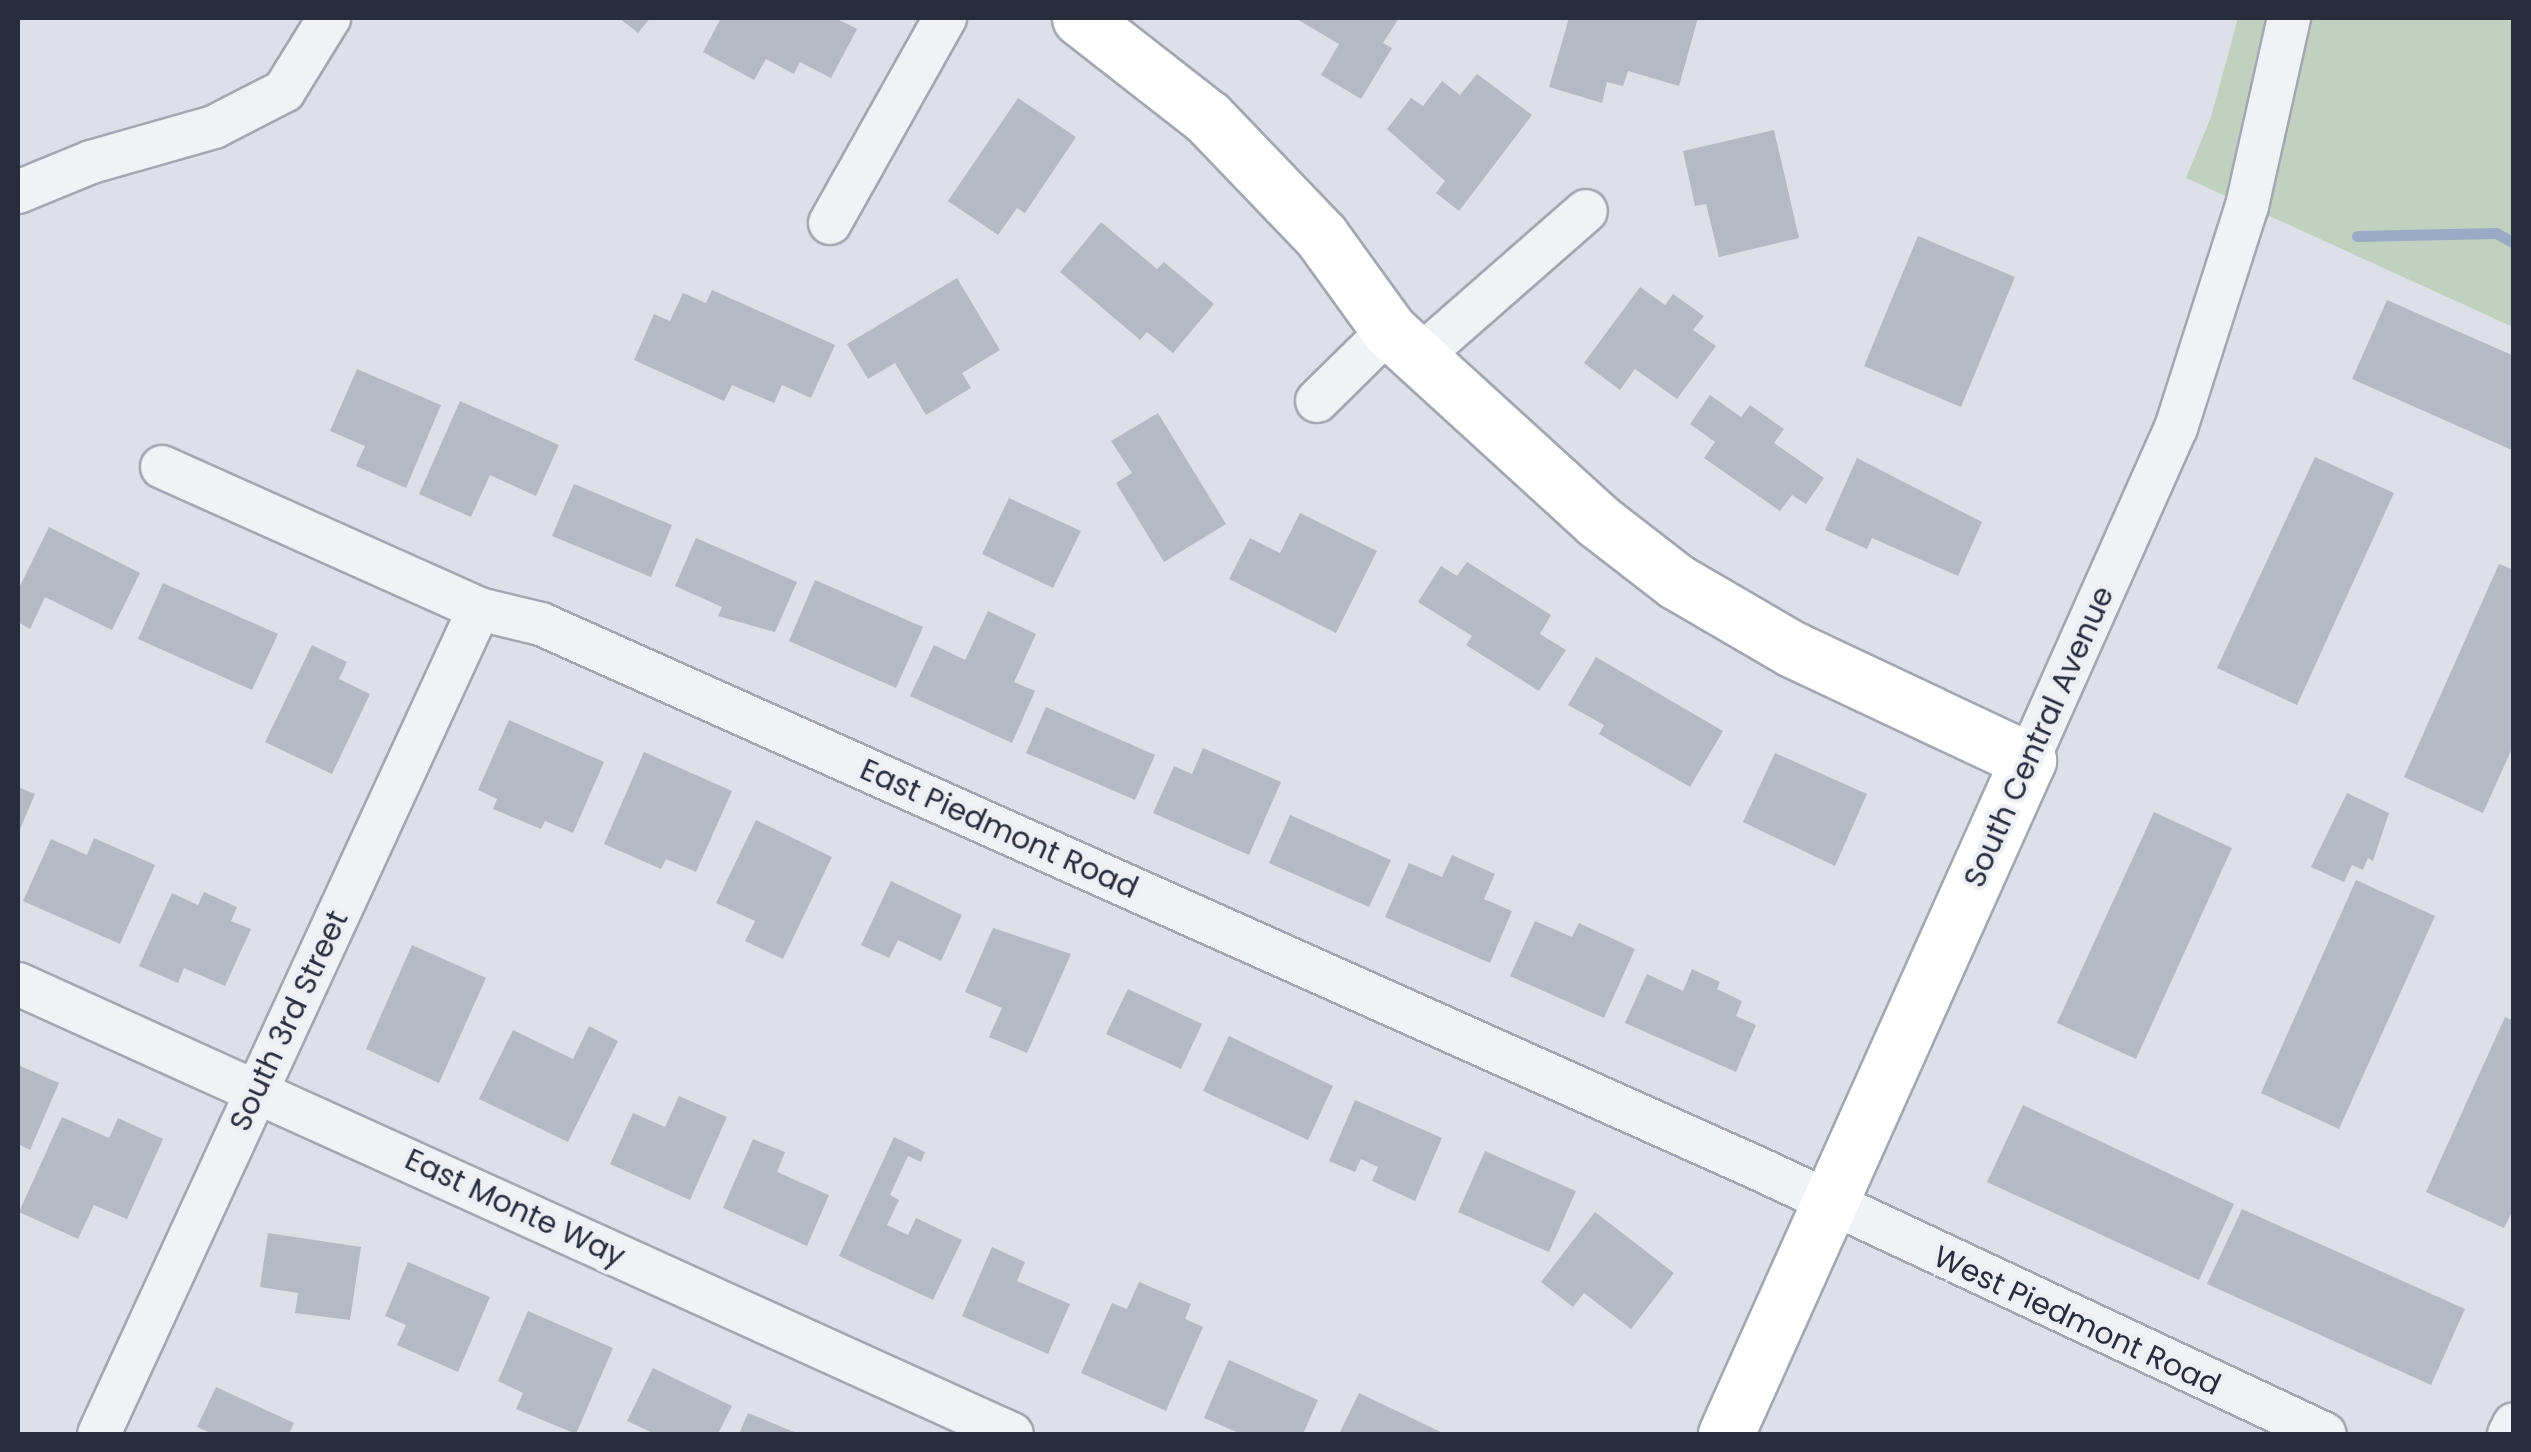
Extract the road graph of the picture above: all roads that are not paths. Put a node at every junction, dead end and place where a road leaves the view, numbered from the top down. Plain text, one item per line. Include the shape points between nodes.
1 (329, 18) edge
2 (945, 18) edge
3 (1080, 18) edge
4 (2289, 18) edge
5 (18, 192) edge
6 (1586, 211) dead end
7 (830, 223) dead end
8 (1403, 344) junction
9 (1318, 400) dead end
10 (162, 467) dead end
11 (480, 609) junction
12 (2028, 760) junction
13 (18, 984) edge
14 (257, 1092) junction
15 (1831, 1205) junction
16 (2514, 1424) edge
17 (99, 1434) edge
18 (1012, 1434) edge
19 (1726, 1434) edge
20 (2325, 1434) edge
21 (2508, 1434) edge

1 - 5 street via 284,90 214,126 90,162
2 - 7 street
3 - 8 street via 1208,118 1320,236
4 - 12 street, South Central Avenue via 2246,206 2176,428
6 - 8 street
8 - 9 street
8 - 12 street via 1490,430 1677,582 1792,649
10 - 11 street, East Piedmont Road
11 - 14 street, South 3rd Street
11 - 15 street, East Piedmont Road via 541,624
12 - 15 street, South Central Avenue
13 - 14 street, East Monte Way
14 - 17 street, South 3rd Street
14 - 18 street, East Monte Way
15 - 19 street, South Central Avenue
15 - 20 street, West Piedmont Road
16 - 21 street

